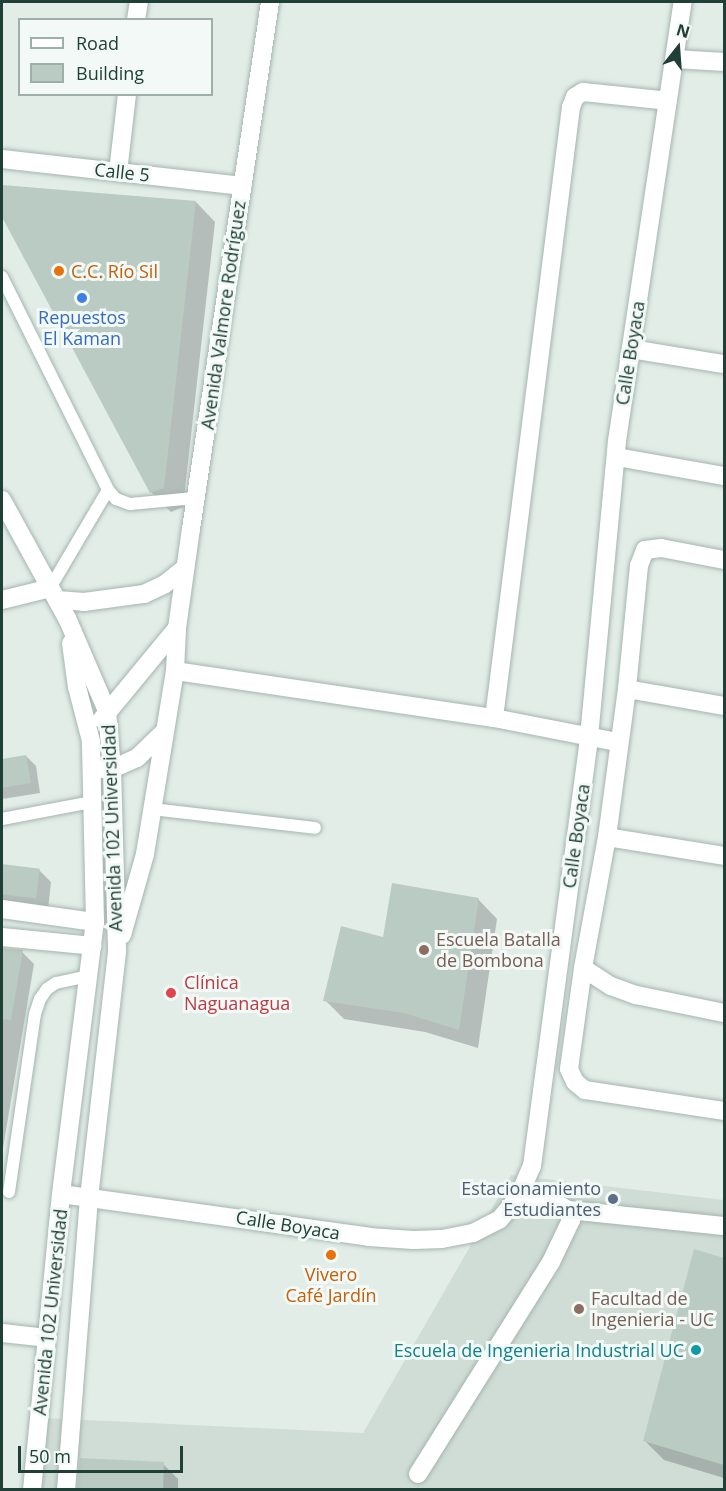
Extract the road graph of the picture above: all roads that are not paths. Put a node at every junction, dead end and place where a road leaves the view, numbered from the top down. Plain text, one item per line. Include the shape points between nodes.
1 (138, 2) edge
2 (270, 2) edge
3 (683, 2) edge
4 (136, 18) edge
5 (675, 59) junction
6 (724, 62) edge
7 (127, 96) edge
8 (668, 101) junction
9 (2, 159) edge
10 (118, 172) junction
11 (242, 186) junction
12 (2, 277) edge
13 (631, 349) junction
14 (724, 364) edge
15 (617, 458) junction
16 (724, 476) edge
17 (108, 490) junction
18 (195, 498) junction
19 (2, 501) edge
20 (724, 560) edge
21 (186, 567) junction
22 (54, 594) junction
23 (2, 600) edge
24 (67, 618) junction
25 (177, 628) junction
26 (175, 671) junction
27 (627, 689) junction
28 (724, 706) edge
29 (107, 711) junction
30 (494, 718) junction
31 (164, 732) junction
32 (589, 737) junction
33 (91, 741) junction
34 (618, 742) junction
35 (112, 769) junction
36 (92, 770) junction
37 (92, 802) junction
38 (152, 809) junction
39 (2, 819) edge
40 (315, 828) dead end
41 (607, 837) junction
42 (724, 856) edge
43 (2, 909) edge
44 (95, 922) junction
45 (2, 937) edge
46 (93, 946) junction
47 (117, 952) junction
48 (583, 968) junction
49 (88, 976) junction
50 (724, 1013) edge
51 (724, 1111) edge
52 (9, 1192) dead end
53 (61, 1194) junction
54 (519, 1196) junction
55 (89, 1198) junction
56 (568, 1210) junction
57 (724, 1226) edge
58 (2, 1333) edge
59 (47, 1338) junction
60 (418, 1474) dead end
61 (32, 1490) edge
62 (66, 1490) edge

1 - 4 street
2 - 11 street, Avenida Valmore Rodríguez
3 - 5 street, Calle Boyaca
5 - 6 street
5 - 8 street, Calle Boyaca
7 - 10 street
8 - 13 street, Calle Boyaca
8 - 30 street via 583,93 575,97 571,107
9 - 10 street, Calle 5
10 - 11 street, Calle 5
11 - 18 street, Avenida Valmore Rodríguez
12 - 17 lane
13 - 14 street
13 - 15 street, Calle Boyaca
15 - 16 street
15 - 32 street, Calle Boyaca
17 - 18 lane via 116,499 130,504
17 - 22 lane
18 - 21 street, Avenida Valmore Rodríguez
19 - 22 street
20 - 27 street via 661,548 645,550 639,566
21 - 22 street via 144,594 84,602
21 - 25 street, Avenida Valmore Rodríguez
22 - 23 street
22 - 24 street
24 - 29 street, Avenida 102 Universidad
24 - 33 street, Avenida 102 Universidad via 77,687
25 - 26 street, Avenida Valmore Rodríguez
25 - 29 street
26 - 30 street
26 - 31 street, Avenida Valmore Rodríguez
27 - 28 street
27 - 34 street
29 - 33 street
29 - 35 street, Avenida 102 Universidad
30 - 32 street
31 - 35 street via 137,758
31 - 38 street, Avenida Valmore Rodríguez
32 - 34 street
32 - 54 street, Calle Boyaca via 532,1166
33 - 36 street, Avenida 102 Universidad
34 - 41 street
35 - 36 street
35 - 47 street, Avenida 102 Universidad
36 - 37 street, Avenida 102 Universidad
37 - 39 lane
37 - 44 street, Avenida 102 Universidad
38 - 40 lane
38 - 47 street, Avenida Valmore Rodríguez via 145,854
41 - 42 street
41 - 48 street
43 - 44 street
44 - 46 street, Avenida 102 Universidad
45 - 46 street
46 - 49 street, Avenida 102 Universidad
47 - 55 street, Avenida 102 Universidad
48 - 50 street via 611,986 636,995
48 - 51 street via 569,1069 575,1082 592,1091
49 - 52 lane via 56,983 40,999
49 - 53 street, Avenida 102 Universidad
53 - 55 street, Calle Boyaca
53 - 59 street, Avenida 102 Universidad
54 - 55 street, Calle Boyaca via 500,1219 473,1233 413,1240
54 - 56 street
55 - 62 street, Avenida 102 Universidad
56 - 57 street
56 - 60 street via 571,1220 551,1263
58 - 59 street
59 - 61 street, Avenida 102 Universidad

